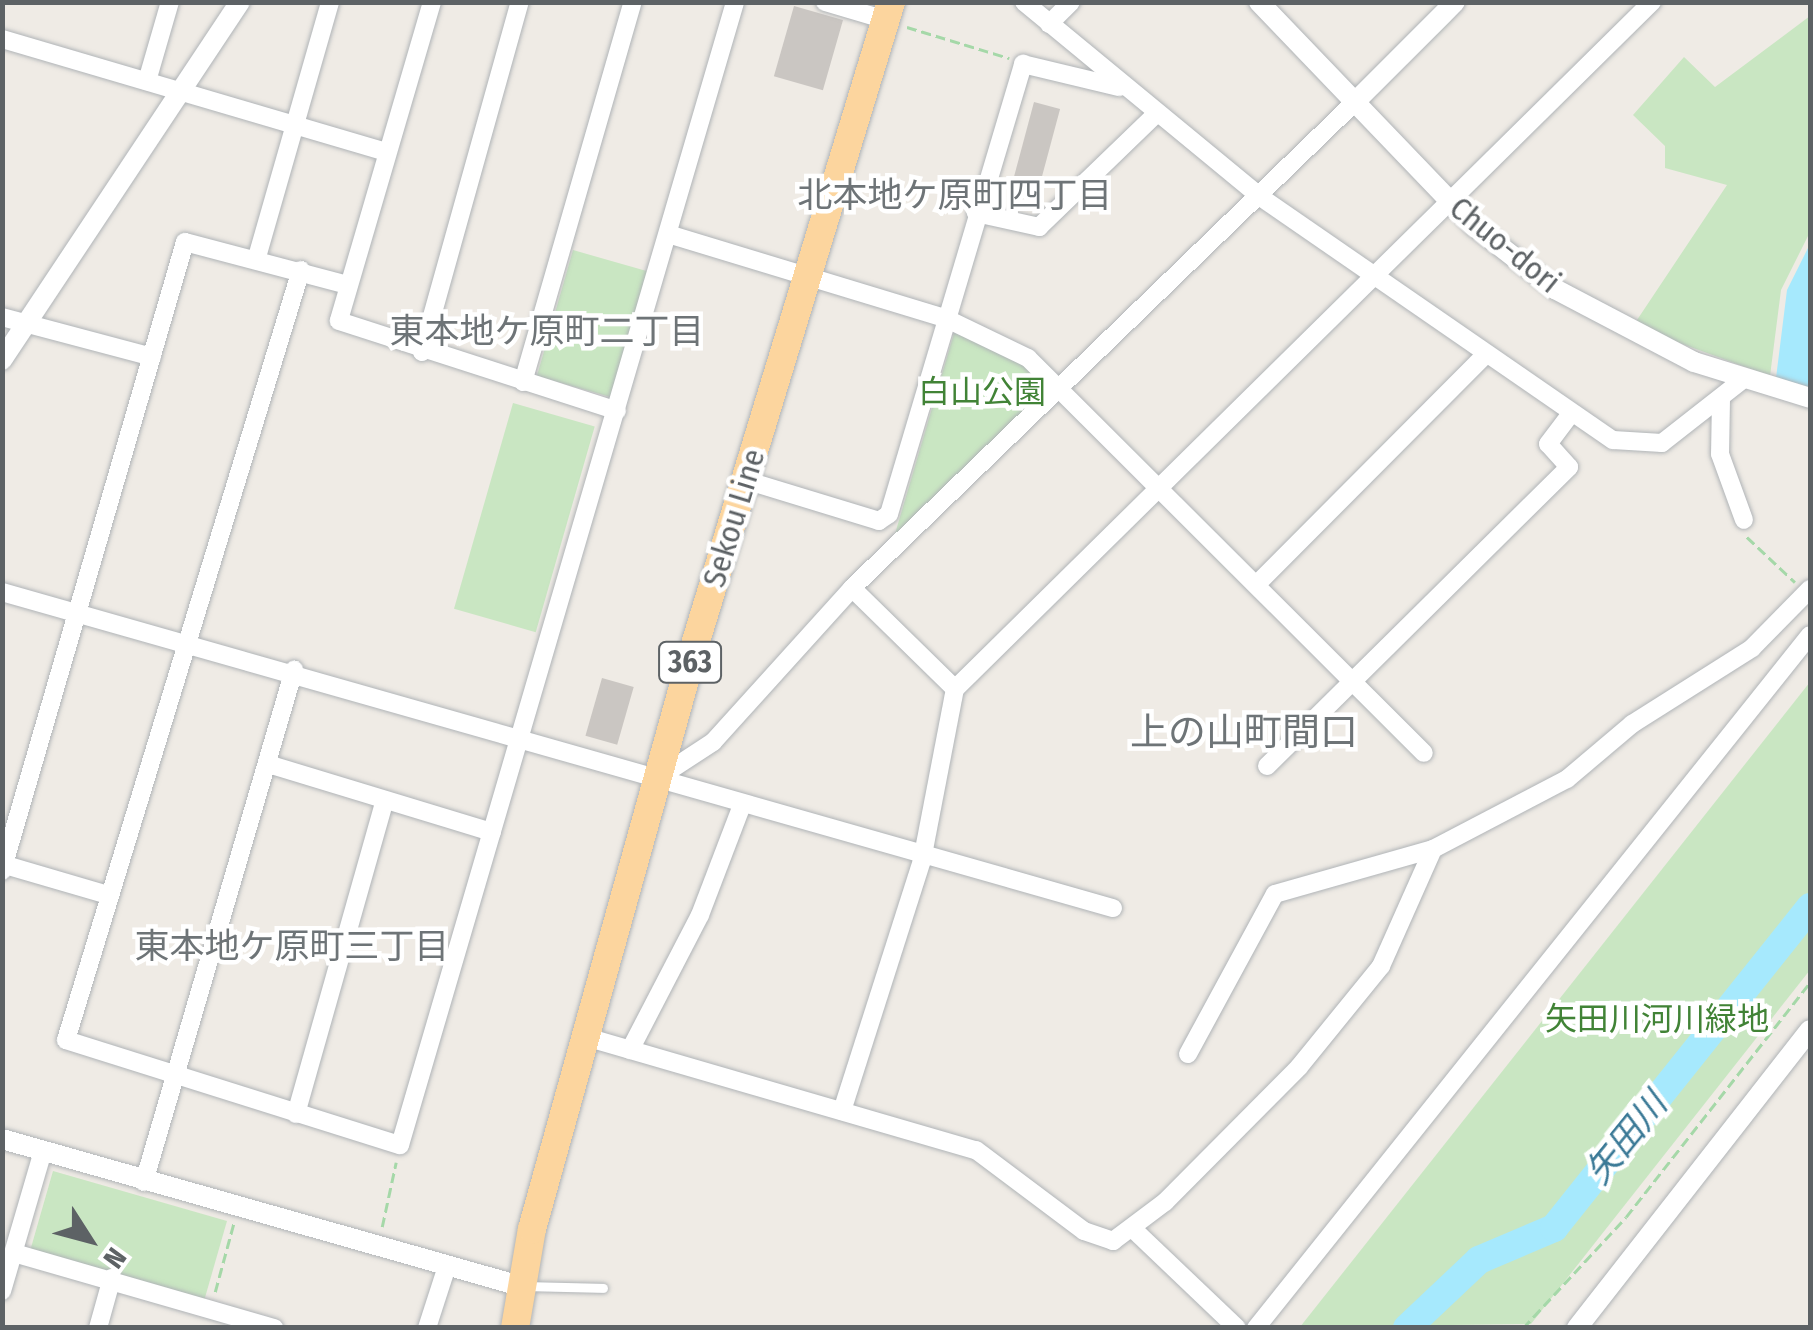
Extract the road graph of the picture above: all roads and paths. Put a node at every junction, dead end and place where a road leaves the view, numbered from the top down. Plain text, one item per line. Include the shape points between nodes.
1 (170, 2) edge
2 (330, 2) edge
3 (432, 2) edge
4 (520, 2) edge
5 (633, 2) edge
6 (736, 2) edge
7 (826, 2) edge
8 (1024, 2) edge
9 (1071, 2) edge
10 (1259, 2) edge
11 (1652, 2) edge
12 (237, 3) edge
13 (1443, 7) edge
14 (889, 12) edge
15 (1050, 24) junction
16 (2, 39) edge
17 (1022, 68) junction
18 (147, 81) junction
19 (1124, 88) junction
20 (182, 92) junction
21 (1355, 102) junction
22 (1154, 116) junction
23 (292, 124) junction
24 (386, 152) junction
25 (1259, 196) junction
26 (1450, 202) junction
27 (976, 213) junction
28 (668, 234) junction
29 (257, 256) junction
30 (300, 270) junction
31 (807, 276) junction
32 (1374, 278) junction
33 (348, 285) junction
34 (2, 316) edge
35 (946, 318) junction
36 (28, 324) junction
37 (422, 352) junction
38 (1486, 355) junction
39 (152, 357) junction
40 (2, 360) edge
41 (1745, 378) junction
42 (524, 382) junction
43 (1061, 384) junction
44 (1810, 398) edge
45 (1721, 399) junction
46 (617, 411) junction
47 (1570, 413) junction
48 (745, 480) junction
49 (1164, 489) junction
50 (1744, 520) joint
51 (1257, 584) junction
52 (852, 588) junction
53 (1808, 591) edge
54 (2, 592) edge
55 (78, 611) junction
56 (1810, 635) edge
57 (183, 638) junction
58 (294, 670) junction
59 (1354, 680) junction
60 (955, 690) junction
61 (520, 738) junction
62 (1424, 754) dead end
63 (268, 764) junction
64 (1267, 766) dead end
65 (658, 778) junction
66 (385, 800) junction
67 (742, 806) junction
68 (492, 832) junction
69 (1433, 849) junction
70 (922, 860) junction
71 (3, 867) edge
72 (108, 895) junction
73 (1113, 908) dead end
74 (1810, 982) edge
75 (1810, 1030) edge
76 (586, 1037) junction
77 (630, 1050) junction
78 (1188, 1054) dead end
79 (173, 1079) junction
80 (842, 1111) junction
81 (296, 1114) junction
82 (2, 1139) edge
83 (400, 1145) junction
84 (43, 1151) junction
85 (144, 1182) junction
86 (238, 1208) junction
87 (1134, 1230) junction
88 (377, 1248) junction
89 (14, 1253) junction
90 (446, 1269) junction
91 (112, 1278) junction
92 (520, 1286) junction
93 (603, 1288) dead end
94 (2, 1290) edge
95 (210, 1308) junction
96 (98, 1328) edge
97 (204, 1328) edge
98 (274, 1328) edge
99 (427, 1328) edge
100 (516, 1328) edge
101 (1237, 1328) edge
102 (1256, 1328) edge
103 (1523, 1328) edge
104 (1577, 1328) edge

1 - 18 street
2 - 23 street
3 - 24 street
4 - 37 street
5 - 42 street
6 - 28 street
7 - 14 street
8 - 15 street
9 - 15 street
10 - 21 street, Chuo-dori
11 - 26 street
12 - 20 street
13 - 21 street
14 - 17 path
14 - 31 highway, Sekou Line / 363
15 - 19 street
16 - 18 street
17 - 19 street
17 - 27 street
18 - 20 street
19 - 22 street
20 - 23 street
20 - 36 street
21 - 25 street
21 - 26 street, Chuo-dori
22 - 25 street
22 - 27 street via 1040,227
23 - 24 street
23 - 29 street
24 - 33 street
25 - 32 street
25 - 43 street
26 - 32 street
26 - 41 street, Chuo-dori via 1597,314
27 - 35 street
28 - 31 street
28 - 46 street
29 - 30 street
29 - 39 street via 188,238
30 - 33 street
30 - 57 street
31 - 35 street
31 - 48 highway, Sekou Line / 363
32 - 38 street
32 - 49 street
33 - 37 street via 345,330
34 - 36 street
35 - 43 street via 999,338
35 - 48 street via 889,514 878,521
36 - 39 street
36 - 40 street
37 - 42 street
38 - 47 street
38 - 51 street
39 - 55 street
41 - 44 street, Chuo-dori
41 - 45 street
42 - 46 street
43 - 49 street
43 - 52 street
45 - 47 street via 1648,446 1613,440
45 - 50 street via 1720,454
46 - 61 street
47 - 59 street via 1548,444 1569,467
48 - 65 highway, Sekou Line / 363
49 - 51 street
49 - 60 street
50 - 53 path via 1747,541
51 - 59 street
52 - 60 street
52 - 65 street via 713,742
53 - 69 street via 1752,648 1632,724 1567,778
54 - 55 street
55 - 57 street
55 - 71 street
56 - 102 street
57 - 58 street
57 - 72 street
58 - 61 street
58 - 63 street
59 - 62 street
59 - 64 street
60 - 70 street
61 - 65 street
61 - 68 street
63 - 66 street
63 - 79 street
65 - 67 street
65 - 76 highway, Sekou Line / 363
66 - 68 street
66 - 81 street
67 - 70 street
67 - 77 street via 700,915
68 - 83 street
69 - 78 street via 1275,894
69 - 87 street via 1381,966 1244,1127
70 - 73 street
70 - 80 street
71 - 72 street
72 - 79 street via 66,1040
74 - 103 path via 1626,1217
75 - 104 street
76 - 77 street
76 - 92 highway, Sekou Line / 363
77 - 80 street
79 - 81 street
79 - 85 street
80 - 87 street via 976,1150 1084,1231 1113,1241
81 - 83 street
82 - 84 street
83 - 88 path
84 - 85 street
84 - 89 street
85 - 86 street
86 - 88 street
86 - 95 path
87 - 101 street
88 - 90 street
89 - 91 street
89 - 94 street
90 - 92 street
90 - 99 street
91 - 95 street
91 - 96 street
92 - 93 lane
92 - 100 highway, Sekou Line / 363
95 - 97 street
95 - 98 street

